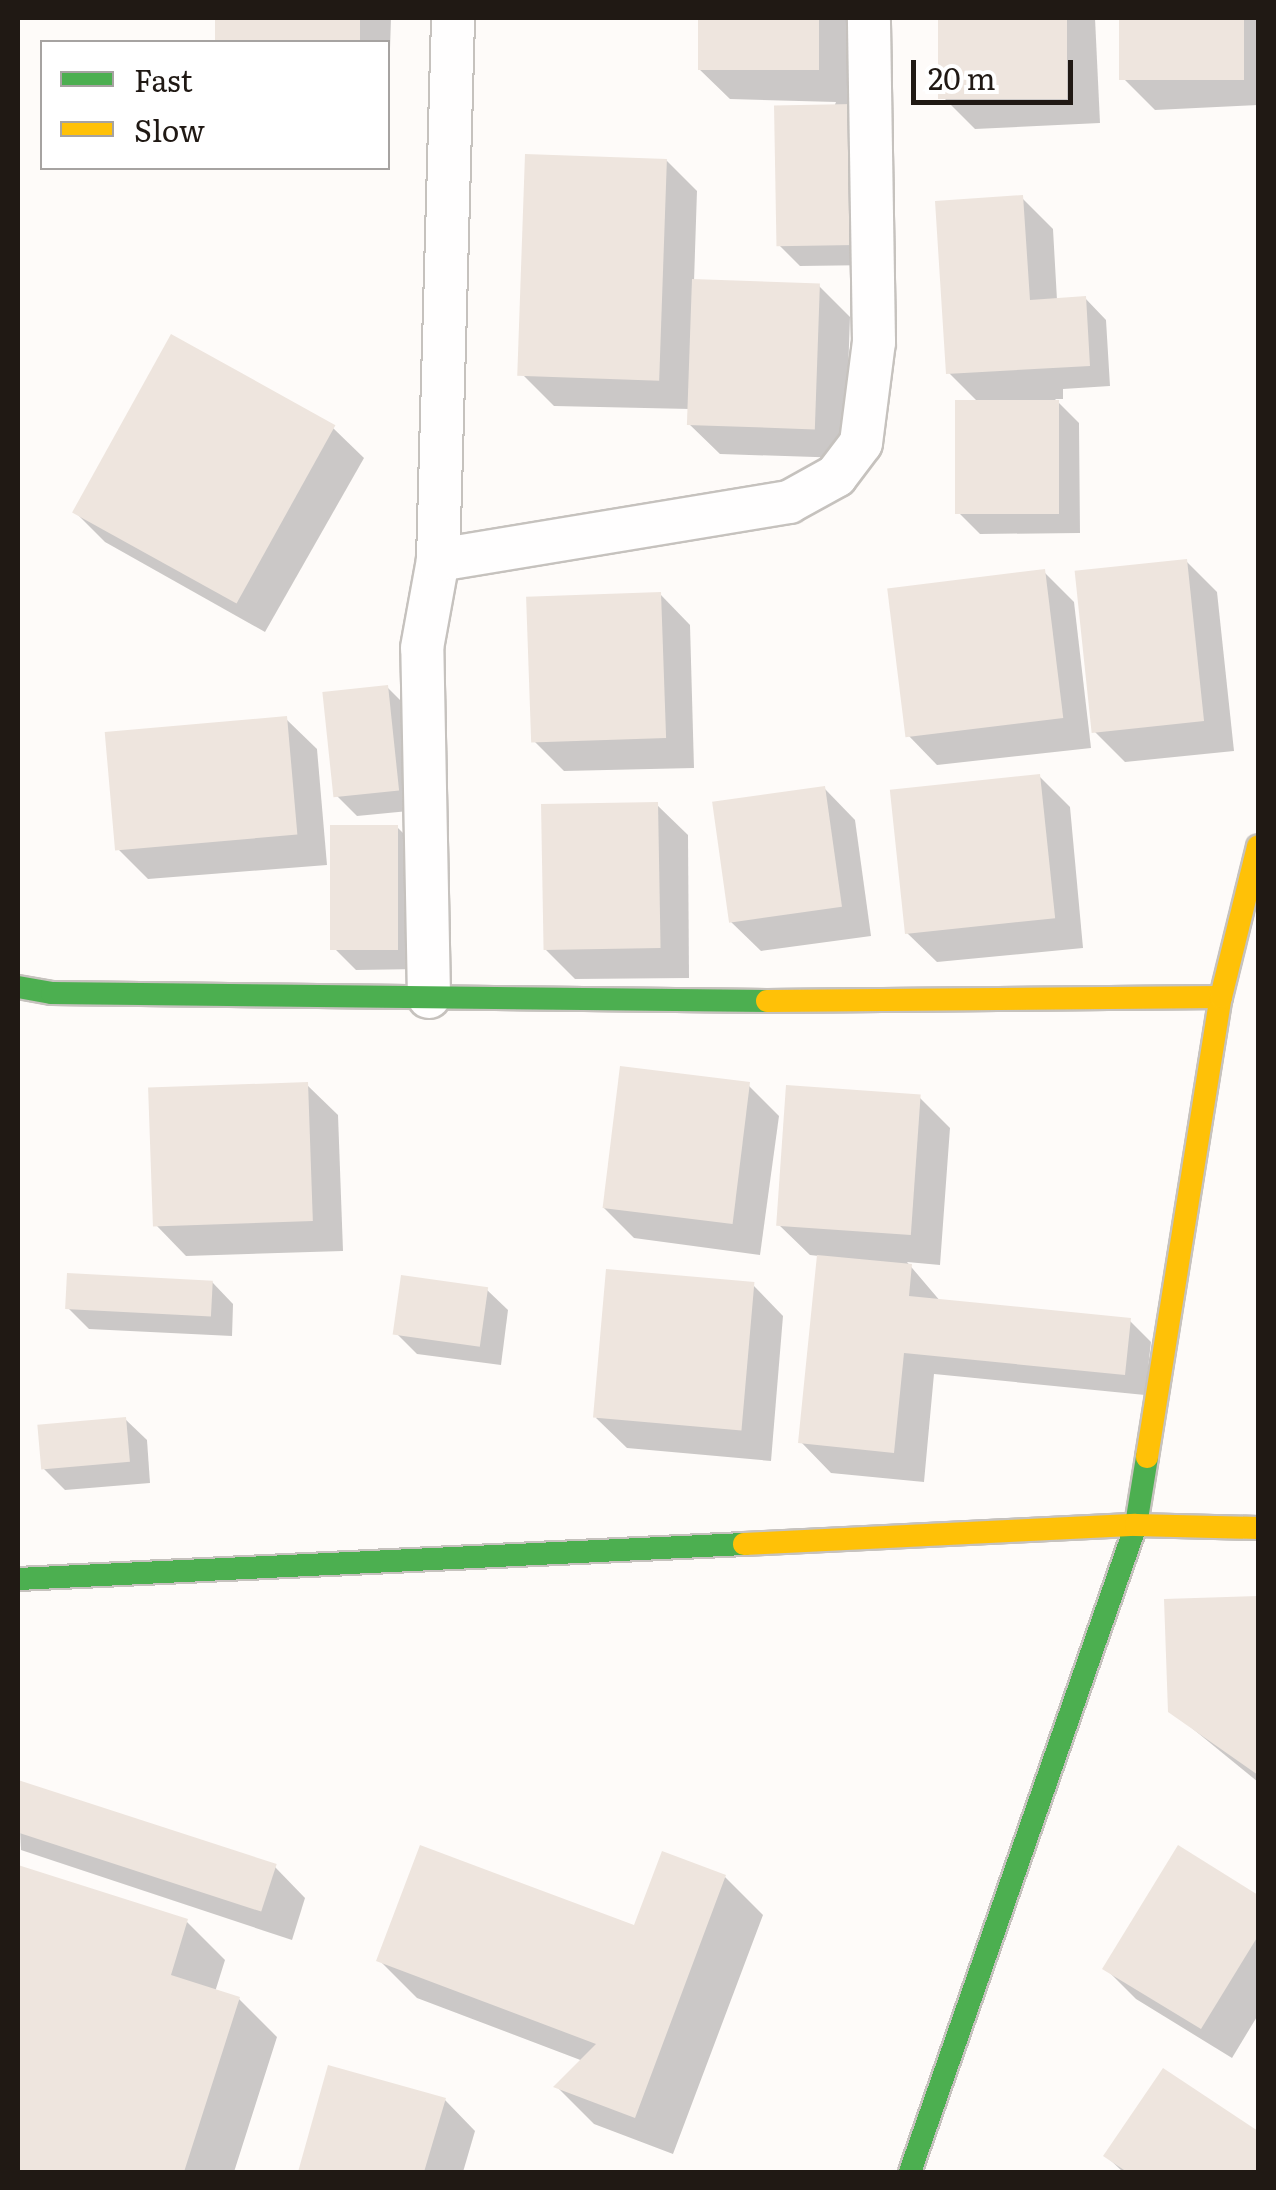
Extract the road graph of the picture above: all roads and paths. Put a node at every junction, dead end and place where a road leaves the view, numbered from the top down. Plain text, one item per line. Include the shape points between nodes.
1 (452, 18) edge
2 (869, 18) edge
3 (438, 560) junction
4 (1258, 846) edge
5 (1252, 898) edge
6 (18, 987) edge
7 (1221, 996) junction
8 (428, 997) junction
9 (1136, 1525) junction
10 (1258, 1528) edge
11 (18, 1579) edge
12 (923, 2168) edge

1 - 3 street
2 - 3 street via 874,342 861,443 836,476 789,502
3 - 8 street via 422,648
4 - 5 street
5 - 7 street
6 - 8 street via 52,993
7 - 8 street
7 - 9 street
9 - 10 street
9 - 11 street
9 - 12 street

